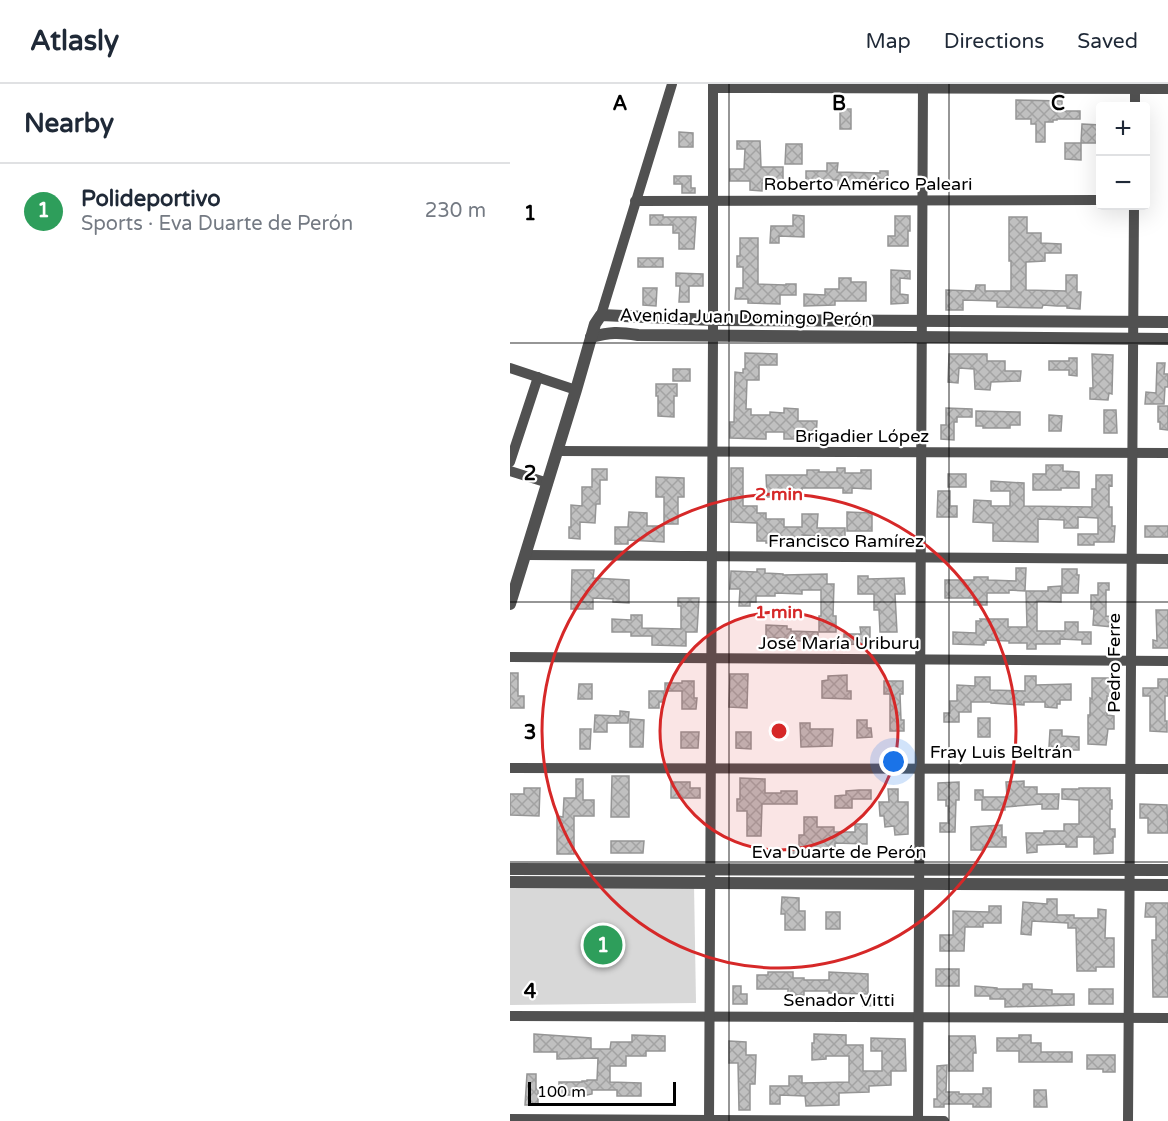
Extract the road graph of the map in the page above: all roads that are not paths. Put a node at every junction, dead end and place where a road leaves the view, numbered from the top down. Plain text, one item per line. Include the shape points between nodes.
1 (672, 84) edge
2 (713, 86) edge
3 (923, 86) edge
4 (1135, 86) edge
5 (1168, 89) edge
6 (1135, 102) edge
7 (1096, 200) edge
8 (635, 201) junction
9 (712, 201) junction
10 (923, 201) junction
11 (1134, 210) edge
12 (601, 315) junction
13 (713, 320) junction
14 (923, 321) junction
15 (1133, 322) junction
16 (1168, 322) edge
17 (713, 336) junction
18 (591, 338) junction
19 (923, 338) junction
20 (1133, 339) junction
21 (1168, 339) edge
22 (510, 368) edge
23 (537, 377) junction
24 (576, 390) junction
25 (557, 451) junction
26 (713, 452) junction
27 (921, 452) junction
28 (1132, 453) junction
29 (1168, 453) edge
30 (510, 462) edge
31 (510, 471) edge
32 (548, 483) junction
33 (525, 555) junction
34 (712, 557) junction
35 (921, 558) junction
36 (1132, 559) junction
37 (1168, 559) edge
38 (510, 604) edge
39 (510, 657) edge
40 (712, 658) junction
41 (921, 660) junction
42 (1131, 661) junction
43 (1168, 661) edge
44 (510, 768) edge
45 (711, 768) junction
46 (920, 768) junction
47 (1130, 769) junction
48 (1168, 769) edge
49 (510, 869) edge
50 (920, 869) junction
51 (1130, 870) junction
52 (1168, 870) edge
53 (710, 877) junction
54 (510, 882) edge
55 (920, 884) junction
56 (1129, 885) junction
57 (1168, 885) edge
58 (510, 1016) edge
59 (710, 1016) junction
60 (919, 1017) junction
61 (1128, 1018) junction
62 (1168, 1018) edge
63 (510, 1119) edge
64 (709, 1120) edge
65 (918, 1121) edge
66 (944, 1121) edge
67 (1128, 1121) edge

1 - 8 street
2 - 3 street
2 - 9 street
3 - 4 street
3 - 10 street
4 - 5 street
4 - 6 street
7 - 10 street, Roberto Américo Paleari
8 - 9 street, Roberto Américo Paleari
8 - 12 street
9 - 10 street, Roberto Américo Paleari
9 - 13 street
10 - 14 street
11 - 15 street, Pedro Ferre
12 - 13 street, Avenida Juan Domingo Perón
12 - 18 street, Avenida Juan Domingo Perón
13 - 14 street, Avenida Juan Domingo Perón
13 - 17 street
14 - 15 street, Avenida Juan Domingo Perón
14 - 19 street
15 - 16 street, Avenida Juan Domingo Perón
15 - 20 street, Pedro Ferre
17 - 18 street, Avenida Juan Domingo Perón via 616,332
17 - 19 street, Avenida Juan Domingo Perón
17 - 26 street
18 - 24 street
19 - 20 street, Avenida Juan Domingo Perón
19 - 27 street
20 - 21 street, Avenida Juan Domingo Perón
20 - 28 street, Pedro Ferre
22 - 23 street
23 - 24 street
23 - 30 street
24 - 25 street
25 - 26 street, Brigadier López
25 - 32 street
26 - 27 street, Brigadier López
26 - 34 street
27 - 28 street, Brigadier López
27 - 35 street
28 - 29 street, Brigadier López
28 - 36 street, Pedro Ferre
31 - 32 street
32 - 33 street
33 - 34 street, Francisco Ramírez
33 - 38 street
34 - 35 street, Francisco Ramírez
34 - 40 street
35 - 36 street, Francisco Ramírez
35 - 41 street
36 - 37 street, Francisco Ramírez
36 - 42 street, Pedro Ferre
39 - 40 street, José María Uriburu
40 - 41 street, José María Uriburu
40 - 45 street
41 - 42 street, José María Uriburu
41 - 46 street
42 - 43 street, José María Uriburu
42 - 47 street, Pedro Ferre
44 - 45 street, Fray Luis Beltrán
45 - 46 street, Fray Luis Beltrán
45 - 53 street
46 - 47 street, Fray Luis Beltrán
46 - 50 street
47 - 48 street, Fray Luis Beltrán
47 - 51 street, Pedro Ferre
49 - 53 street, Eva Duarte de Perón
50 - 51 street, Eva Duarte de Perón
50 - 53 street, Eva Duarte de Perón
50 - 55 street
51 - 52 street, Eva Duarte de Perón
51 - 56 street, Pedro Ferre
53 - 54 street, Eva Duarte de Perón
53 - 55 street, Eva Duarte de Perón
53 - 59 street
55 - 56 street, Eva Duarte de Perón
55 - 60 street
56 - 57 street, Eva Duarte de Perón
56 - 61 street, Pedro Ferre
58 - 59 street, Senador Vitti
59 - 60 street, Senador Vitti
59 - 64 street
60 - 61 street, Senador Vitti
60 - 65 street
61 - 62 street, Senador Vitti
61 - 67 street, Pedro Ferre
63 - 64 street
64 - 65 street
65 - 66 street

